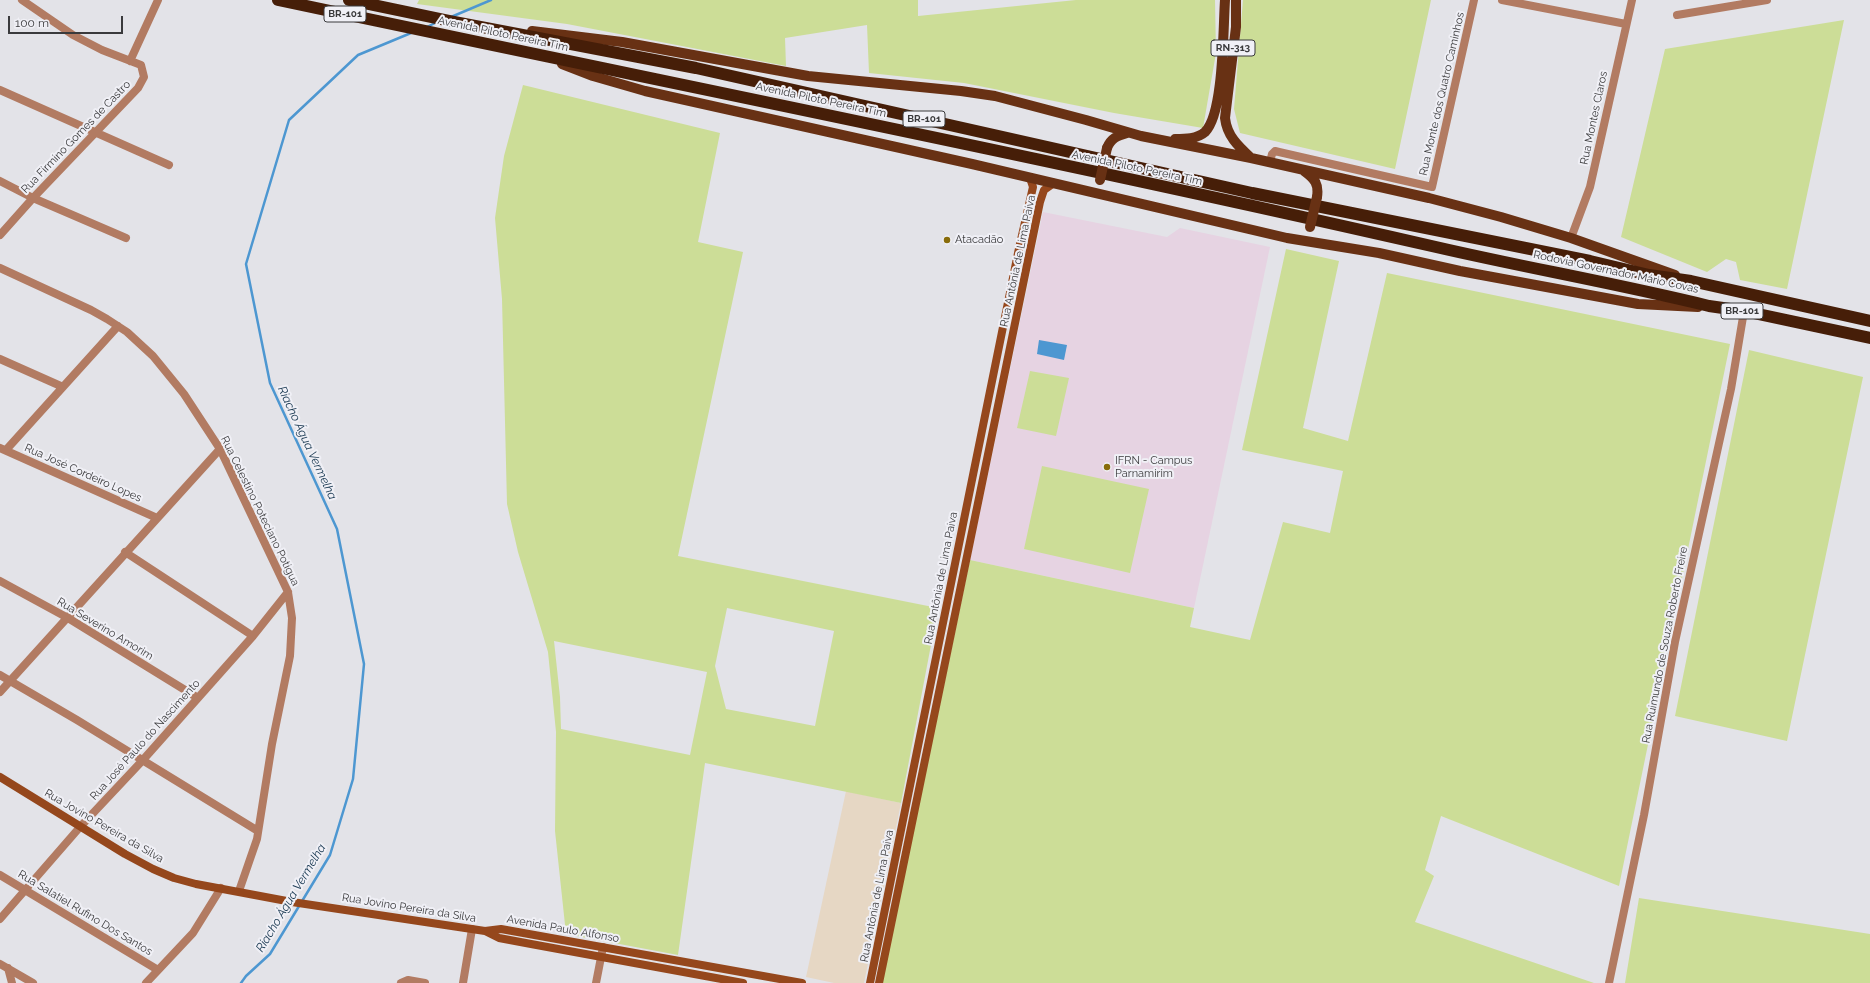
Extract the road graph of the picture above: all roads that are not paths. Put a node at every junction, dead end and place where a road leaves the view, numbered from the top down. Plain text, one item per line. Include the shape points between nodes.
1 (22, 0) edge
2 (158, 0) edge
3 (278, 0) edge
4 (349, 0) edge
5 (1225, 0) edge
6 (1236, 0) edge
7 (1474, 0) edge
8 (1502, 0) edge
9 (1632, 0) edge
10 (1767, 0) edge
11 (1677, 15) dead end
12 (1626, 24) junction
13 (486, 27) junction
14 (541, 56) junction
15 (126, 59) junction
16 (0, 90) edge
17 (97, 132) junction
18 (1127, 133) junction
19 (1163, 140) junction
20 (1251, 158) junction
21 (1270, 162) junction
22 (169, 165) dead end
23 (1302, 169) junction
24 (1030, 178) junction
25 (0, 181) edge
26 (1054, 183) junction
27 (1432, 187) junction
28 (1111, 197) junction
29 (33, 198) junction
30 (1429, 198) junction
31 (1360, 215) joint
32 (1357, 228) joint
33 (0, 235) edge
34 (126, 238) dead end
35 (1287, 238) junction
36 (1571, 238) junction
37 (0, 268) edge
38 (1013, 275) junction
39 (1025, 277) junction
40 (1691, 281) junction
41 (1709, 306) junction
42 (1744, 311) junction
43 (1870, 321) edge
44 (118, 326) junction
45 (1870, 338) edge
46 (0, 359) edge
47 (992, 380) junction
48 (1004, 383) junction
49 (63, 387) junction
50 (3, 449) edge
51 (220, 449) junction
52 (157, 518) junction
53 (125, 552) junction
54 (0, 580) edge
55 (288, 592) junction
56 (68, 618) junction
57 (253, 636) junction
58 (0, 675) edge
59 (10, 681) junction
60 (0, 692) edge
61 (198, 698) junction
62 (142, 761) junction
63 (0, 777) edge
64 (80, 827) junction
65 (258, 831) junction
66 (0, 875) edge
67 (221, 888) junction
68 (26, 890) junction
69 (238, 891) junction
70 (0, 919) edge
71 (472, 929) junction
72 (485, 931) junction
73 (603, 946) junction
74 (601, 958) junction
75 (0, 964) edge
76 (8, 968) junction
77 (158, 970) junction
78 (742, 972) junction
79 (12, 983) edge
80 (33, 983) edge
81 (146, 983) edge
82 (401, 983) edge
83 (425, 983) edge
84 (463, 983) edge
85 (596, 983) edge
86 (741, 983) edge
87 (802, 983) edge
88 (870, 983) edge
89 (879, 983) edge
90 (1609, 983) edge

1 - 15 street via 73,35
2 - 15 street
3 - 14 highway, Avenida Piloto Pereira Tim / BR-101
4 - 13 highway, Avenida Piloto Pereira Tim / BR-101 via 450,22
5 - 19 main road, RN-313 via 1222,58 1215,113 1203,134 1190,138
6 - 20 main road, RN-313 via 1236,27 1225,112 1226,123 1233,141
7 - 27 street, Rua Monte dos Quatro Caminhos
8 - 12 street
9 - 12 street, Rua Montes Claros
10 - 11 street
12 - 36 street, Rua Montes Claros via 1592,180
13 - 18 main road via 622,42 808,76 995,96
13 - 31 highway, Avenida Piloto Pereira Tim / BR-101 via 765,83
14 - 24 main road via 592,76 645,91
14 - 32 highway, Avenida Piloto Pereira Tim / BR-101 via 704,88
15 - 17 street, Rua Firmino Gomes de Castro via 141,66 144,80
16 - 17 street
17 - 22 street
17 - 29 street, Rua Firmino Gomes de Castro
18 - 19 main road
18 - 28 main road, bridge via 1112,139 1107,148 1100,180 1102,190
19 - 20 main road
20 - 21 main road
21 - 23 main road
21 - 27 street, Rua Monte dos Quatro Caminhos via 1275,151
23 - 30 main road
23 - 35 main road, bridge via 1317,182 1317,197 1310,227 1300,236
24 - 26 main road
24 - 38 street, Rua Antônia de Lima Paiva via 1033,187
25 - 29 street
26 - 28 main road
26 - 39 street, Rua Antônia de Lima Paiva via 1043,193
27 - 30 street
28 - 35 main road
29 - 33 street, Rua Firmino Gomes de Castro
29 - 34 street
30 - 36 main road
31 - 40 highway, Rodovia Governador Mário Covas / BR-101 via 1649,275
32 - 41 highway, Rodovia Governador Mário Covas / BR-101
35 - 41 main road via 1378,253 1638,304
36 - 40 main road
37 - 44 street, Rua Celestino Poteciano Potigua via 91,310
38 - 39 street
38 - 47 street, Rua Antônia de Lima Paiva
39 - 48 street, Rua Antônia de Lima Paiva
40 - 43 highway, Rodovia Governador Mário Covas / BR-101
41 - 42 highway, Rodovia Governador Mário Covas / BR-101
42 - 45 highway, Rodovia Governador Mário Covas / BR-101
42 - 90 street, Rua Ruimundo de Souza Roberto Freire via 1731,389 1676,642
44 - 49 street
44 - 51 street, Rua Celestino Poteciano Potigua via 153,356 184,394
46 - 49 street
47 - 48 street
47 - 88 street, Rua Antônia de Lima Paiva
48 - 89 street, Rua Antônia de Lima Paiva
49 - 50 street
50 - 52 street, Rua José Cordeiro Lopes
51 - 52 street
51 - 55 street, Rua Celestino Poteciano Potigua
52 - 53 street
53 - 56 street
53 - 57 street
54 - 56 street, Rua Severino Amorim
55 - 57 street, Rua José Paulo do Nascimento
55 - 65 street, Rua Celestino Poteciano Potigua via 292,618 290,656
56 - 59 street
56 - 61 street, Rua Severino Amorim
57 - 61 street, Rua José Paulo do Nascimento
58 - 59 street
59 - 60 street
59 - 62 street
61 - 62 street, Rua José Paulo do Nascimento
62 - 64 street, Rua José Paulo do Nascimento
62 - 65 street
63 - 64 street, Rua Jovino Pereira da Silva
64 - 67 street, Rua Jovino Pereira da Silva via 153,869 196,884
64 - 68 street, Rua José Paulo do Nascimento
65 - 69 street, Rua Celestino Poteciano Potigua
66 - 68 street, Rua Salatiel Rufino Dos Santos
67 - 69 street, Rua Jovino Pereira da Silva
67 - 77 street via 193,932
68 - 70 street, Rua José Paulo do Nascimento
68 - 77 street, Rua Salatiel Rufino Dos Santos
69 - 71 street, Rua Jovino Pereira da Silva via 295,903
71 - 72 street, Rua Jovino Pereira da Silva
71 - 84 street
72 - 73 street, Avenida Paulo Alfonso via 501,929
72 - 74 street, Avenida Paulo Alfonso via 498,938
73 - 74 street
73 - 78 street, Avenida Paulo Alfonso
74 - 85 street
74 - 86 street, Avenida Paulo Alfonso
75 - 76 street
76 - 79 street
76 - 80 street
77 - 81 street
78 - 86 street
78 - 87 street, Avenida Paulo Alfonso
82 - 83 street via 408,980

